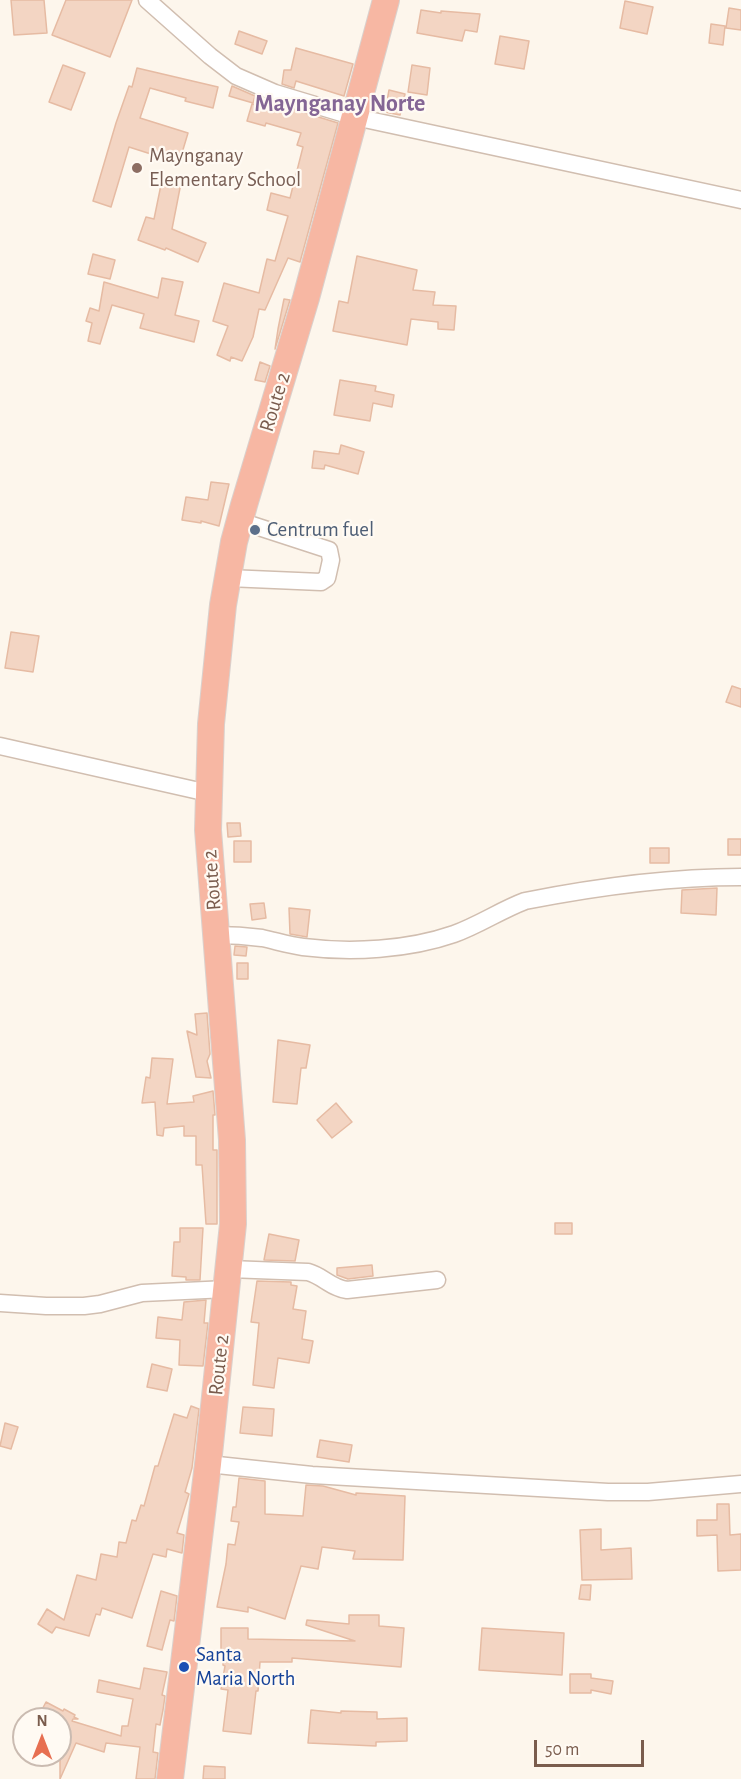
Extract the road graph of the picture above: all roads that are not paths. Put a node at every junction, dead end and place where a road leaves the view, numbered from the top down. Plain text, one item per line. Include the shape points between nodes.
1 (147, 0) edge
2 (386, 0) edge
3 (355, 117) junction
4 (741, 200) edge
5 (240, 521) junction
6 (228, 578) junction
7 (0, 746) edge
8 (208, 793) junction
9 (741, 877) edge
10 (216, 934) junction
11 (228, 1280) junction
12 (437, 1280) dead end
13 (0, 1303) edge
14 (208, 1464) junction
15 (741, 1484) edge
16 (170, 1779) edge

1 - 3 street via 236,76 275,93
2 - 3 highway, Route 2
3 - 4 street
3 - 5 highway, Route 2
5 - 6 highway, Route 2
5 - 6 street via 329,550 327,578 321,582
6 - 8 highway, Route 2 via 210,724
7 - 8 street
8 - 10 highway, Route 2
9 - 10 street via 667,880 525,901 456,933 426,942 385,947 301,947 250,936
10 - 11 highway, Route 2 via 232,1140 233,1224
11 - 12 street via 308,1272 347,1290
11 - 13 street via 84,1306
11 - 14 highway, Route 2
14 - 15 street via 312,1475 608,1492
14 - 16 highway, Route 2

